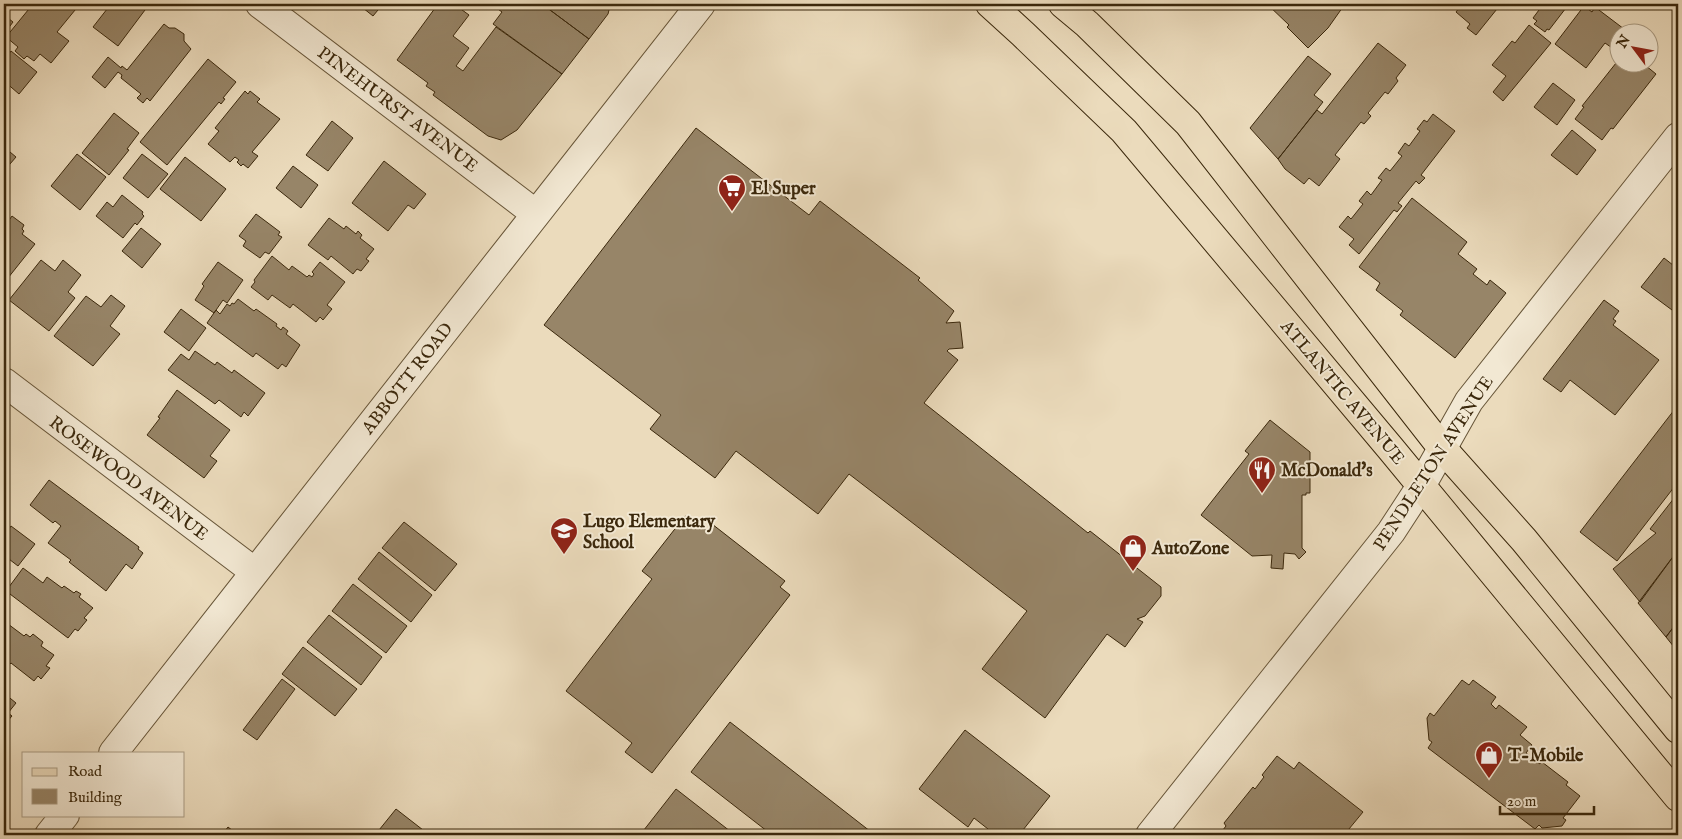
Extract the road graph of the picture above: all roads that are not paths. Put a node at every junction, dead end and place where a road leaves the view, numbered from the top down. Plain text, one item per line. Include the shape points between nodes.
1 (260, 4) edge
2 (701, 4) edge
3 (990, 4) edge
4 (1062, 4) edge
5 (1678, 137) edge
6 (536, 214) junction
7 (4, 382) edge
8 (1442, 448) junction
9 (1421, 486) junction
10 (255, 572) junction
11 (1678, 729) edge
12 (115, 752) edge
13 (1678, 797) edge
14 (63, 816) edge
15 (49, 835) edge
16 (1150, 835) edge

1 - 6 street, PINEHURST AVENUE
2 - 6 street, ABBOTT ROAD
3 - 9 main road, ATLANTIC AVENUE via 1124,131
4 - 8 main road via 1188,123
5 - 8 street, PENDLETON AVENUE via 1469,401
6 - 10 street, ABBOTT ROAD
7 - 10 street, ROSEWOOD AVENUE
8 - 9 street, PENDLETON AVENUE
8 - 11 main road via 1524,540
9 - 13 main road, ATLANTIC AVENUE
9 - 16 street, PENDLETON AVENUE via 1391,532
10 - 12 street, ABBOTT ROAD
14 - 15 street

